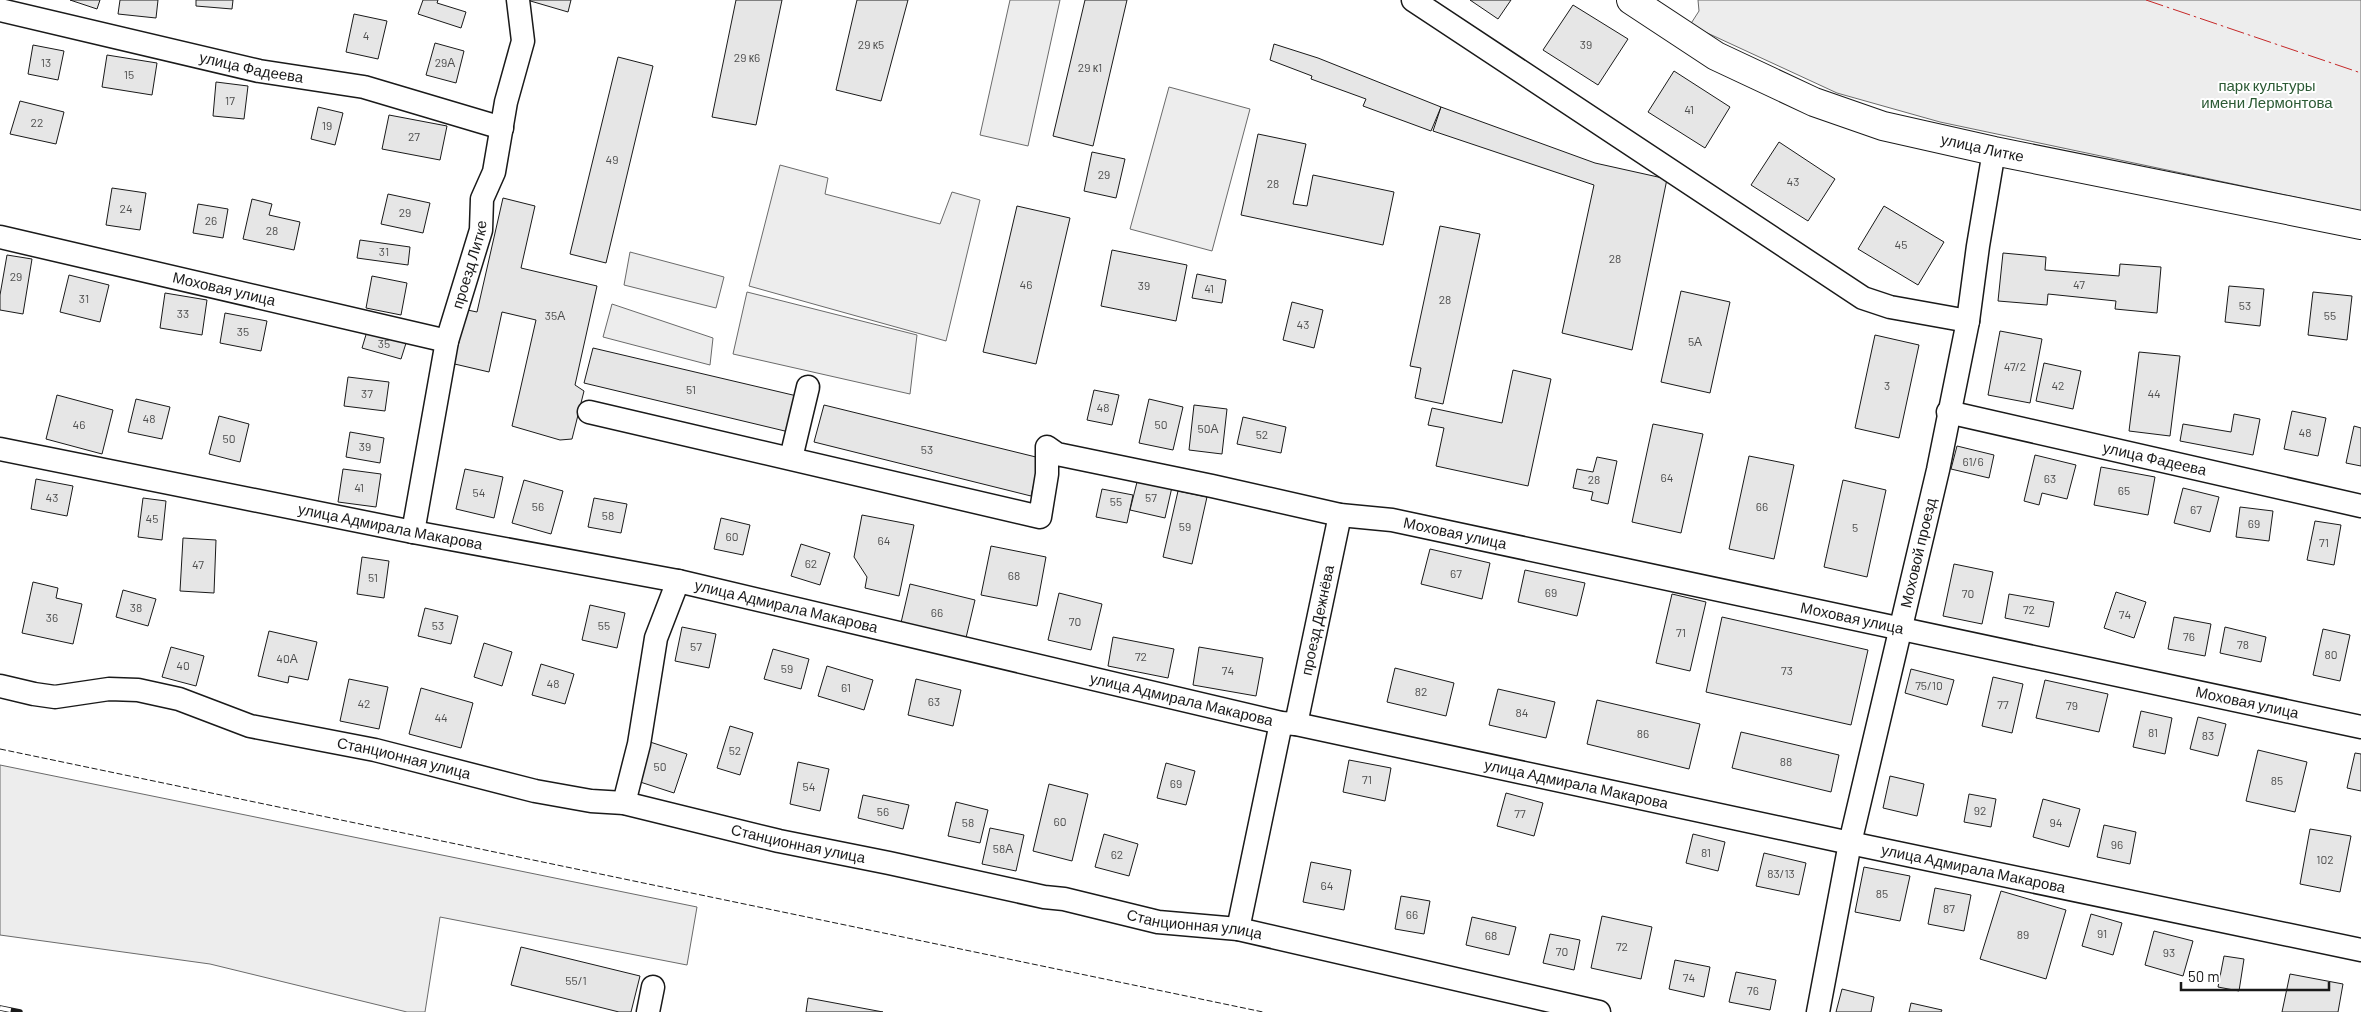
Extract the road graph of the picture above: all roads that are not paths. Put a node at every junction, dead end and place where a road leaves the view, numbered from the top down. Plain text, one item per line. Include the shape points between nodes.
1 (518, 0) edge
2 (1413, 0) edge
3 (1631, 0) edge
4 (0, 10) edge
5 (502, 128) junction
6 (1994, 151) junction
7 (2361, 225) edge
8 (0, 237) edge
9 (1968, 321) junction
10 (447, 341) junction
11 (808, 387) dead end
12 (589, 412) dead end
13 (1948, 412) junction
14 (0, 449) edge
15 (791, 458) junction
16 (2361, 506) edge
17 (1340, 515) junction
18 (413, 532) junction
19 (678, 581) junction
20 (1901, 629) junction
21 (0, 686) edge
22 (1288, 724) junction
23 (2361, 727) edge
24 (624, 803) junction
25 (1850, 844) junction
26 (1238, 929) junction
27 (2361, 950) edge
28 (653, 987) dead end
29 (648, 1012) edge
30 (1600, 1012) edge
31 (1818, 1012) edge

1 - 5 street, проезд Литке via 523,41
2 - 9 street via 1863,298 1890,307
3 - 6 main road, улица Литке via 1716,56 1814,102 1883,126
4 - 5 street, улица Фадеева via 259,71 364,87
5 - 10 street, проезд Литке via 494,172 482,199 481,230
6 - 7 main road, улица Литке
6 - 9 street, Моховой проезд
8 - 10 street, Моховая улица
9 - 13 street, Моховой проезд
10 - 18 street, проезд Литке
11 - 15 street
12 - 15 street
13 - 16 street, улица Фадеева
13 - 20 street, Моховой проезд via 1938,470
14 - 18 street, улица Адмирала Макарова
15 - 17 street, Моховая улица via 1040,517 1048,474 1047,447 1057,454
17 - 20 street, Моховая улица via 1392,520
17 - 22 street, проезд Дежнёва
18 - 19 street, улица Адмирала Макарова
19 - 22 street, улица Адмирала Макарова
19 - 24 street via 656,638 639,744
20 - 23 street, Моховая улица
20 - 25 street, Моховой проезд
21 - 24 street, Станционная улица via 55,696 109,689 138,690 179,700 250,726 375,750 535,791
22 - 25 street, улица Адмирала Макарова
22 - 26 street, проезд Дежнёва
24 - 26 street, Станционная улица via 779,842 1064,898 1158,922
25 - 27 street, улица Адмирала Макарова
25 - 31 street, Моховой проезд
26 - 30 street, Станционная улица
28 - 29 street

